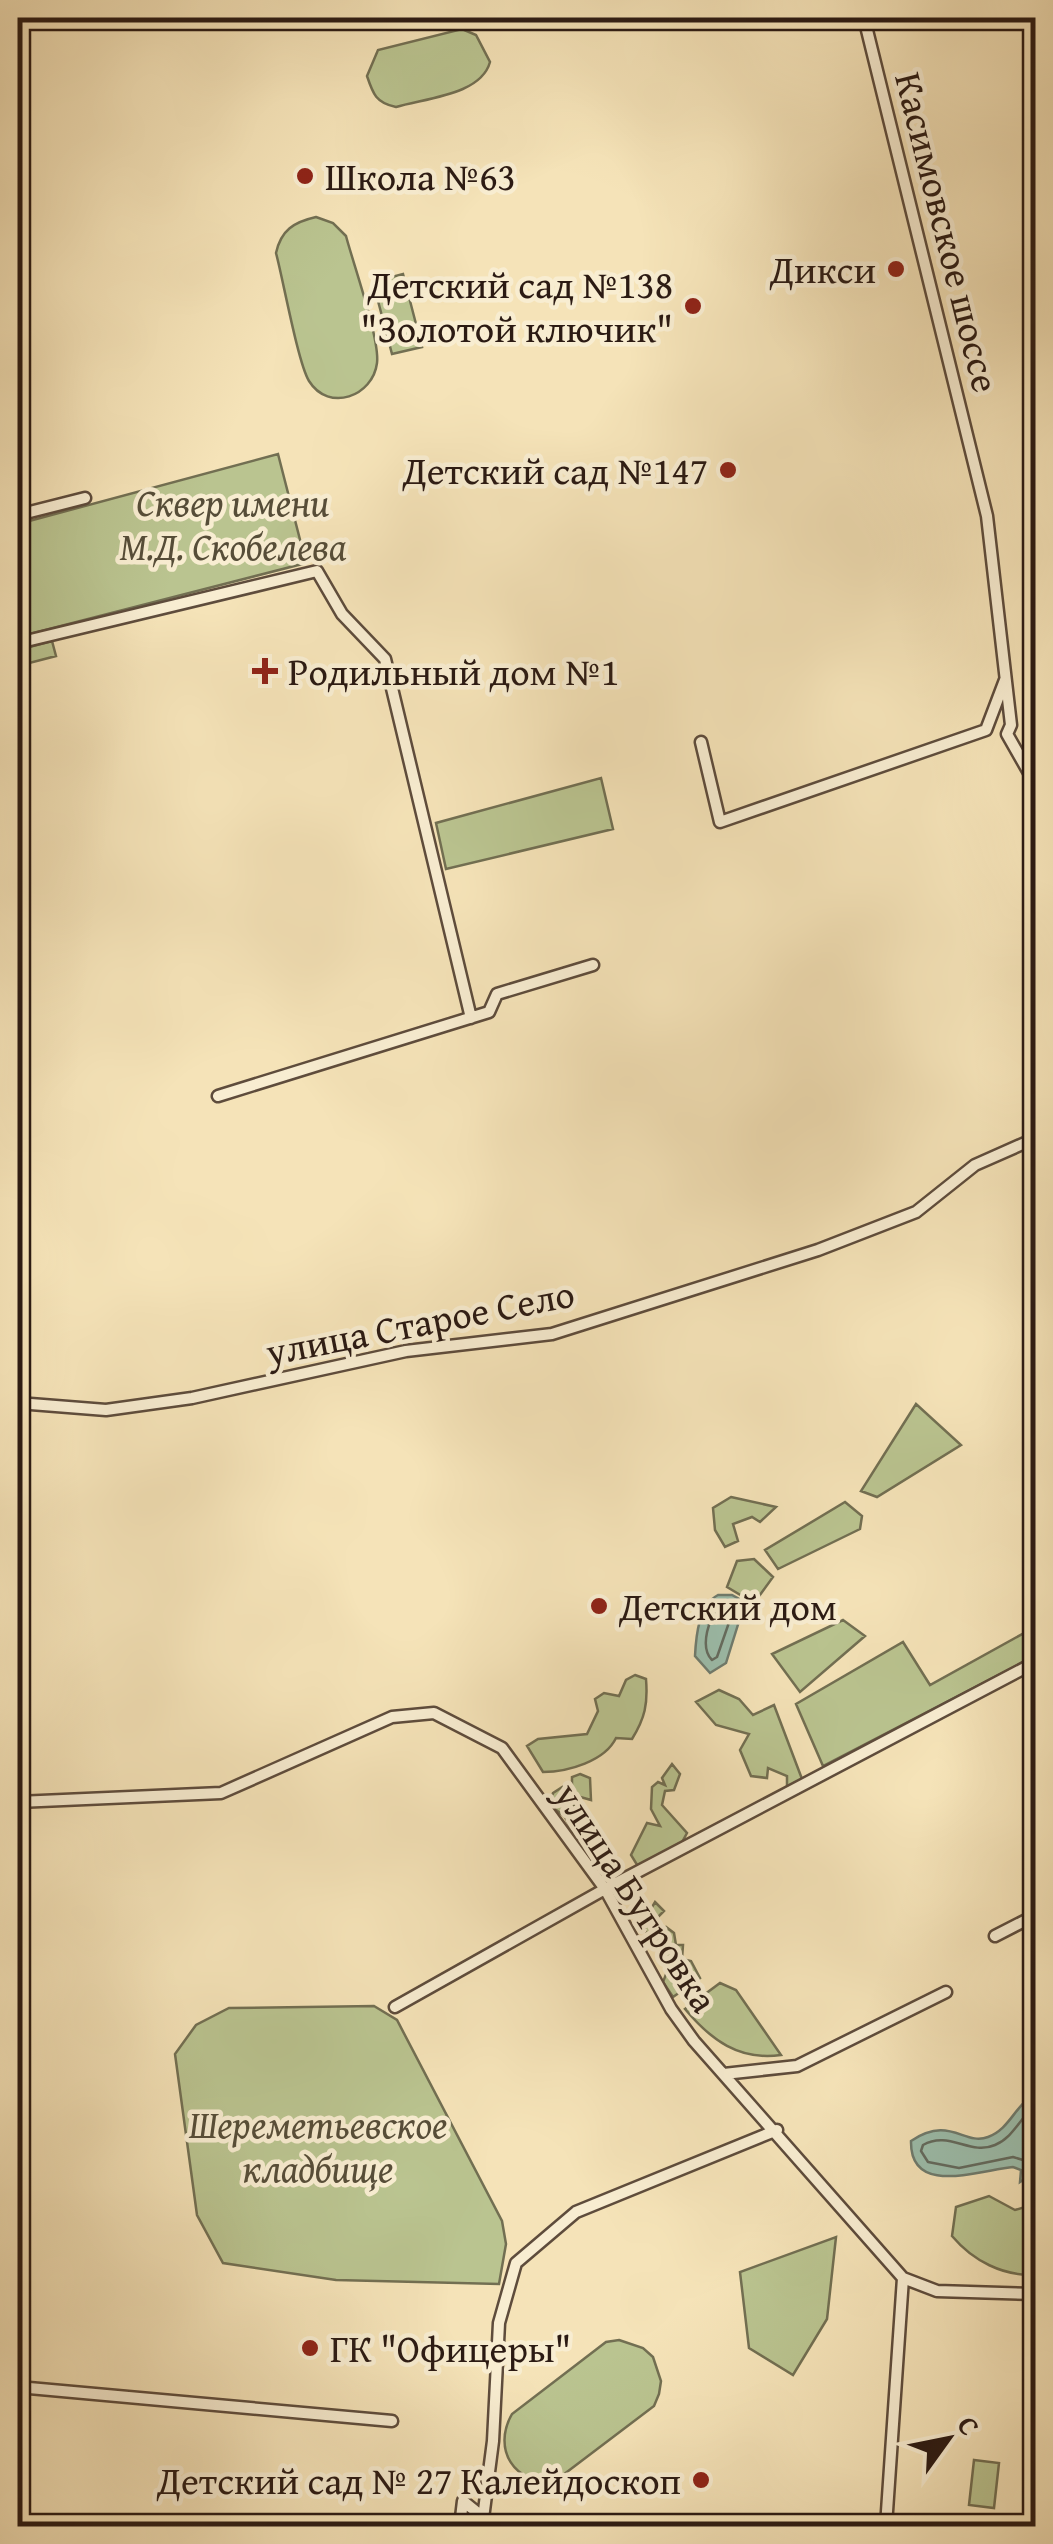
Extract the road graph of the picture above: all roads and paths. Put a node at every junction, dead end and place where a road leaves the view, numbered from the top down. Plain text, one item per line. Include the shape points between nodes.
1 (864, 18) edge
2 (85, 498) dead end
3 (18, 516) edge
4 (18, 644) edge
5 (1005, 678) junction
6 (986, 730) junction
7 (1007, 734) junction
8 (701, 742) dead end
9 (1036, 785) edge
10 (593, 965) dead end
11 (471, 1018) junction
12 (218, 1096) dead end
13 (1036, 1138) edge
14 (1036, 1381) edge
15 (1036, 1395) edge
16 (18, 1403) edge
17 (1036, 1662) edge
18 (18, 1802) edge
19 (605, 1888) junction
20 (1036, 1915) edge
21 (996, 1936) dead end
22 (946, 1992) dead end
23 (395, 2008) dead end
24 (724, 2074) junction
25 (777, 2130) junction
26 (902, 2278) junction
27 (1036, 2294) edge
28 (18, 2387) edge
29 (392, 2421) dead end
30 (484, 2522) edge
31 (460, 2526) edge
32 (886, 2526) edge

1 - 5 street, Касимовское шоссе via 987,516
2 - 3 street
4 - 11 street via 316,572 342,614 385,659
5 - 6 street
5 - 7 street, Касимовское шоссе
6 - 7 street
6 - 8 street via 720,822
7 - 9 street
10 - 11 street via 497,994 489,1012
11 - 12 street
13 - 16 street, улица Старое Село via 975,1165 916,1212 552,1334 406,1351 114,1409
14 - 15 street
17 - 19 street
18 - 19 street, улица Бугровка via 221,1793 392,1717 434,1713 502,1748
19 - 23 street
19 - 24 street, улица Бугровка via 671,2010
20 - 21 street
22 - 24 street via 797,2066
24 - 25 street, улица Бугровка
25 - 26 street, улица Бугровка
25 - 30 street via 576,2212 516,2263 499,2324
26 - 27 street via 937,2291
26 - 32 street
28 - 29 street
30 - 31 street via 462,2501

